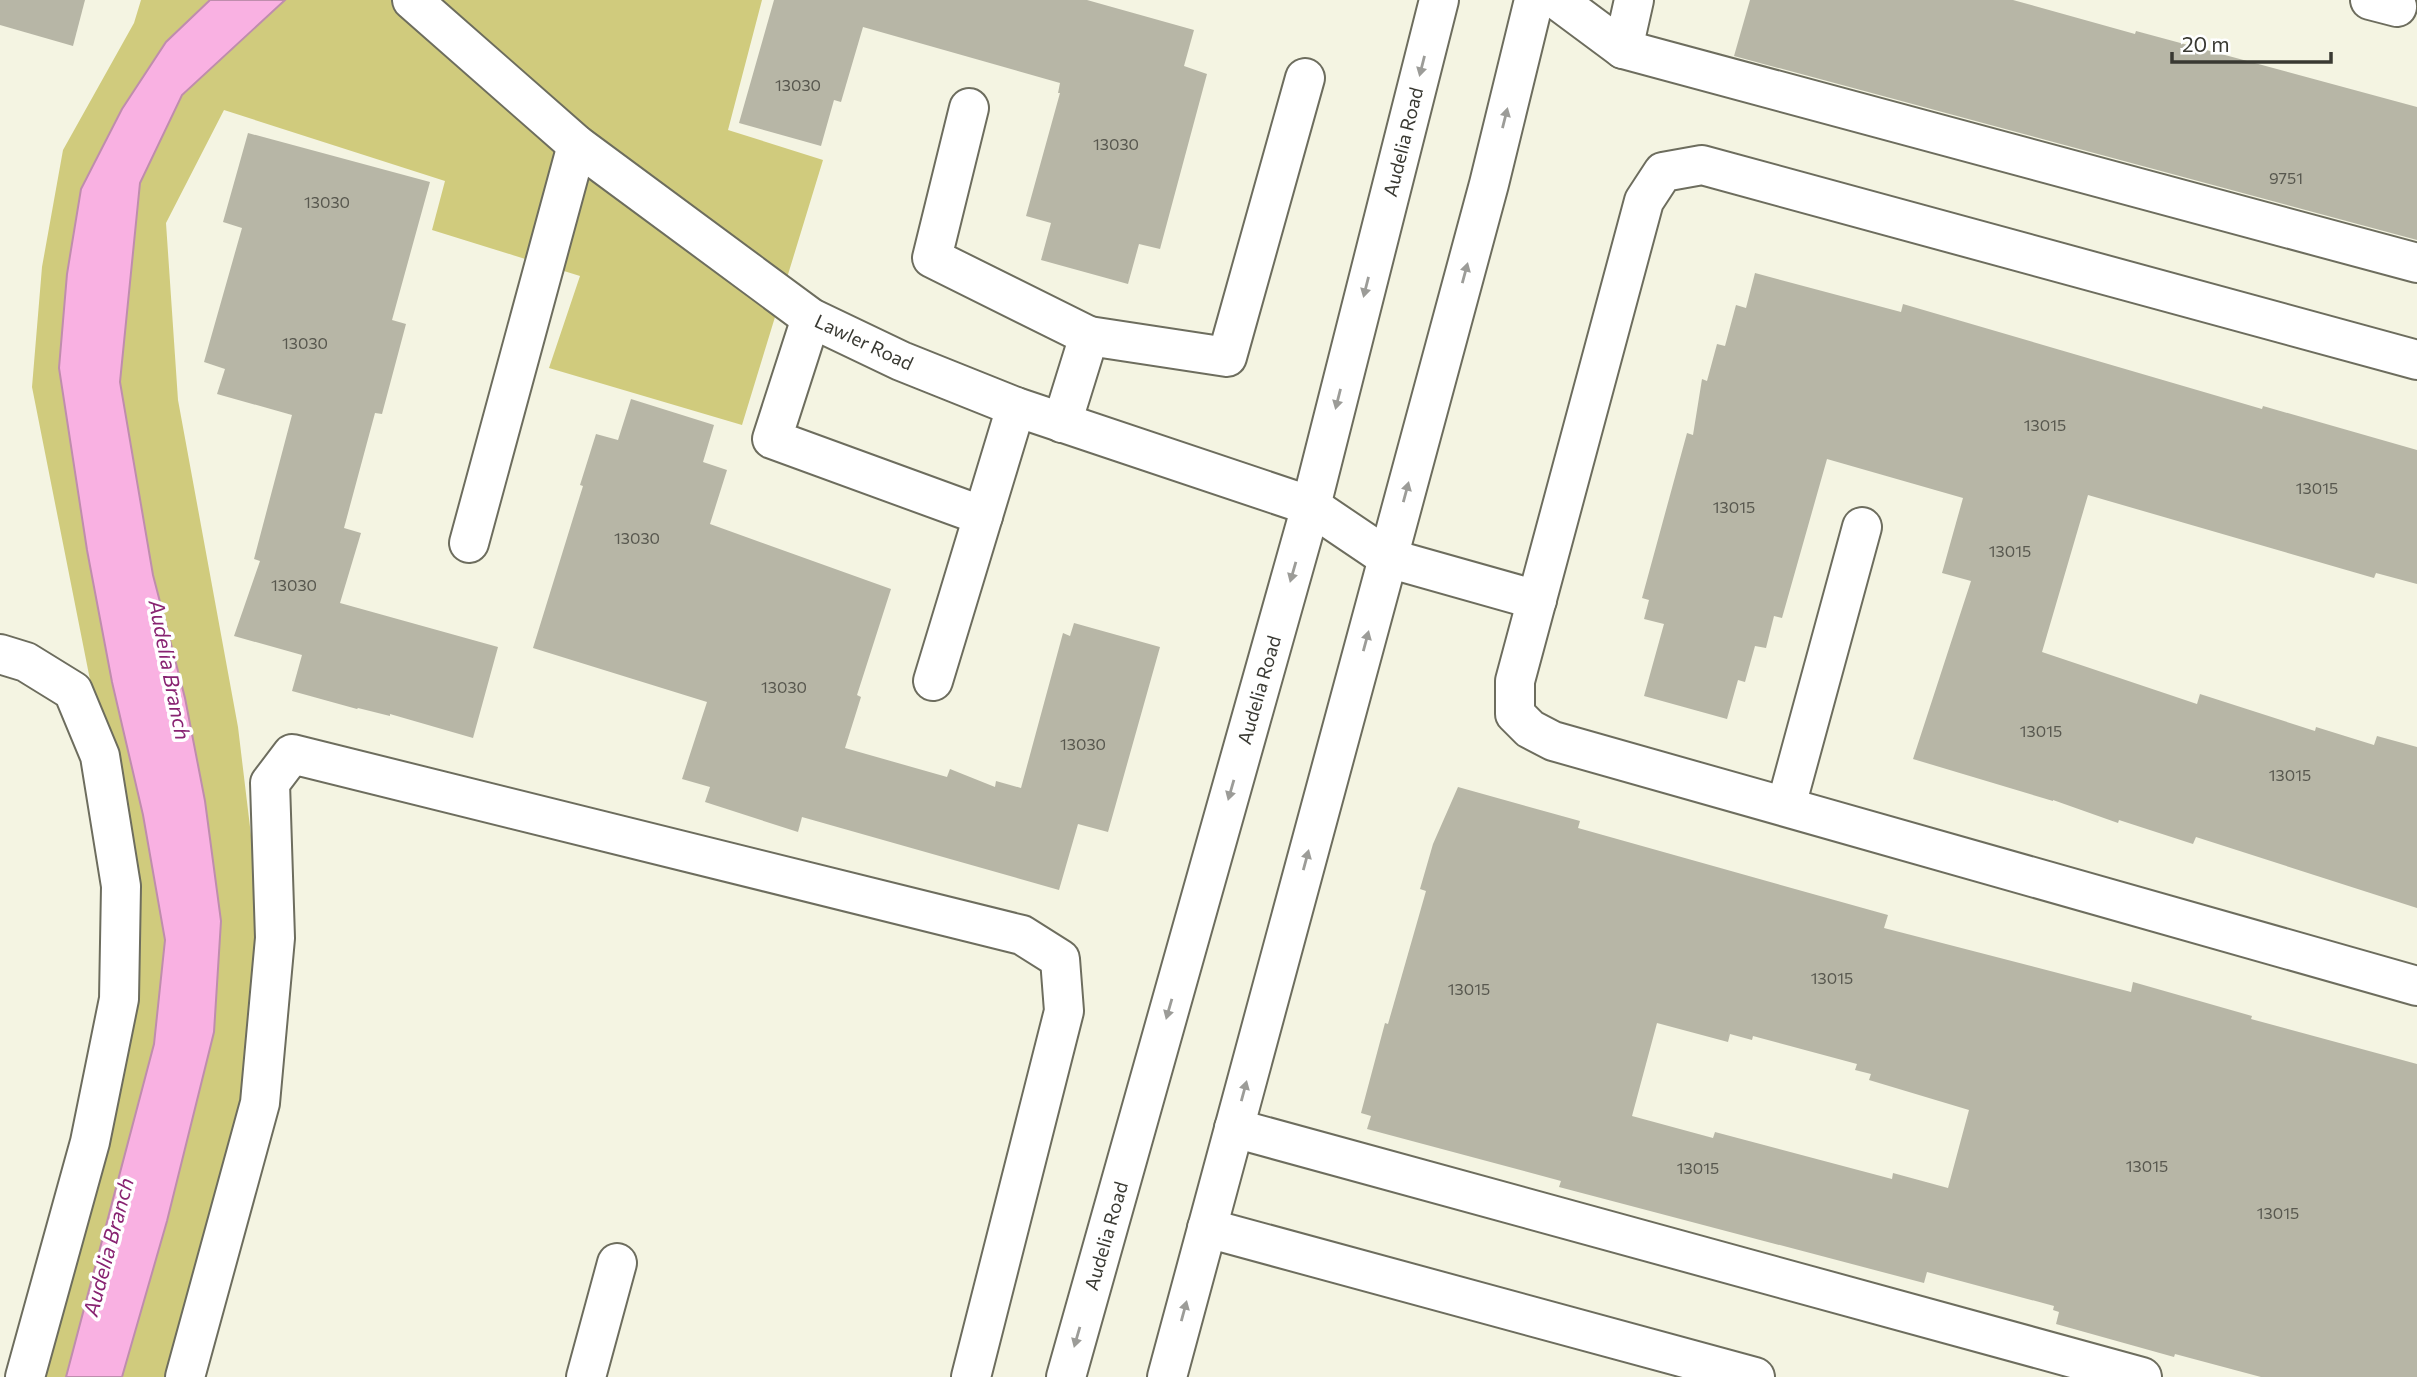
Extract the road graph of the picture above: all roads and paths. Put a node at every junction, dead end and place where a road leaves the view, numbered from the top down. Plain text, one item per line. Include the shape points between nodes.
1 (412, 0) edge
2 (1439, 0) edge
3 (1534, 0) edge
4 (1558, 0) edge
5 (1634, 0) edge
6 (1623, 49) junction
7 (1305, 78) dead end
8 (969, 108) dead end
9 (577, 145) junction
10 (2417, 263) edge
11 (811, 318) junction
12 (1089, 336) junction
13 (2417, 360) edge
14 (1016, 407) junction
15 (1062, 422) junction
16 (1311, 506) junction
17 (983, 516) junction
18 (1862, 527) dead end
19 (469, 543) dead end
20 (1388, 558) junction
21 (1536, 600) junction
22 (0, 654) edge
23 (933, 681) dead end
24 (1786, 806) junction
25 (2417, 986) edge
26 (1234, 1128) junction
27 (1207, 1228) junction
28 (617, 1263) dead end
29 (25, 1377) edge
30 (185, 1377) edge
31 (586, 1377) edge
32 (971, 1377) edge
33 (1066, 1377) edge
34 (1167, 1377) edge
35 (1755, 1377) edge
36 (2143, 1377) edge

1 - 9 main road, Lawler Road
2 -> 16 main road, Audelia Road
20 -> 3 main road
4 - 6 main road
5 - 6 main road
6 - 10 main road
7 - 12 main road via 1227,356
8 - 12 main road via 932,258
9 - 11 main road, Lawler Road
9 - 19 main road
11 - 14 main road, Lawler Road via 901,361
11 - 17 main road via 772,439
12 - 15 main road
13 - 21 main road via 1702,165 1663,172 1644,201
14 - 15 main road, Lawler Road
14 - 17 main road
15 - 16 main road, Lawler Road
16 - 20 main road, Lawler Road
16 -> 33 main road, Audelia Road
17 - 23 main road
18 - 24 main road
20 - 21 main road, Lawler Road
26 -> 20 main road
21 - 24 main road via 1515,681 1515,714 1530,729 1553,741
22 - 29 main road via 26,662 73,691 100,756 121,886 119,999 90,1142
24 - 25 main road
26 - 27 main road
26 - 36 main road
34 -> 27 main road
27 - 35 main road
28 - 31 main road
30 - 32 main road via 260,1103 275,938 270,783 292,754 1022,935 1060,959 1064,1011

